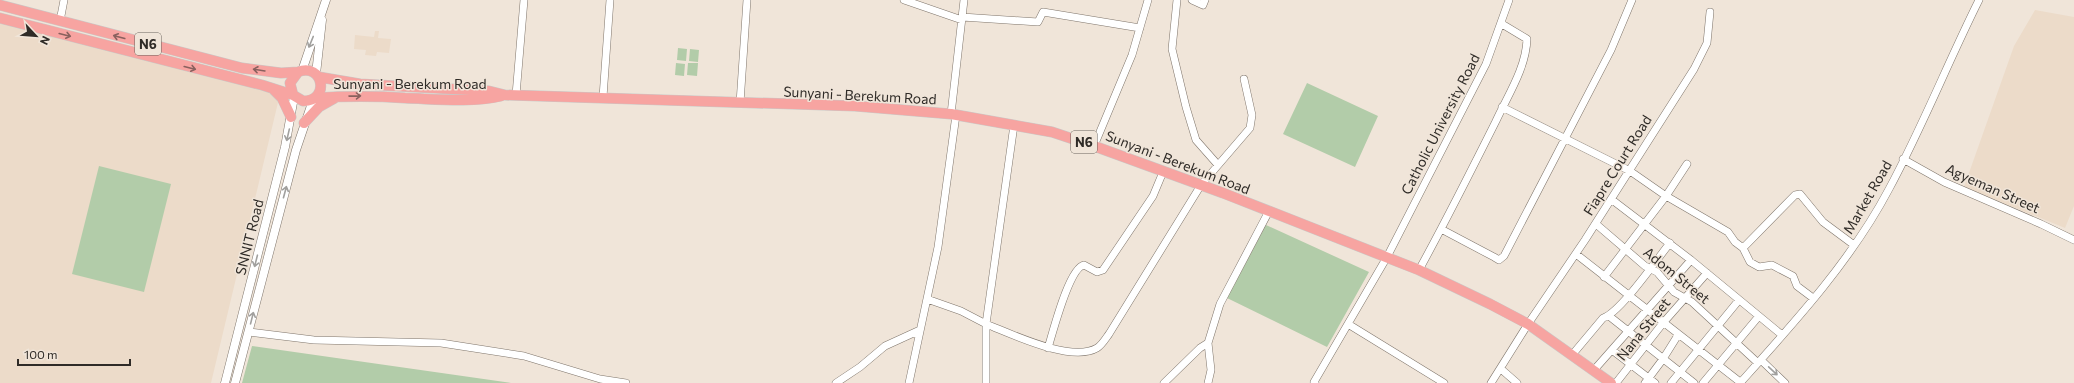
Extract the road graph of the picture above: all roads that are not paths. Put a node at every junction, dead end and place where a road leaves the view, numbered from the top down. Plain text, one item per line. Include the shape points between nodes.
1 (64, 0) edge
2 (326, 0) edge
3 (524, 0) edge
4 (610, 0) edge
5 (747, 0) edge
6 (904, 0) edge
7 (964, 0) edge
8 (1148, 0) edge
9 (1177, 0) edge
10 (1192, 0) edge
11 (1205, 0) edge
12 (1509, 0) edge
13 (1632, 0) edge
14 (1979, 0) edge
15 (0, 5) edge
16 (1710, 12) dead end
17 (323, 13) junction
18 (0, 18) edge
19 (962, 19) junction
20 (60, 21) junction
21 (1502, 24) junction
22 (1140, 28) junction
23 (88, 29) junction
24 (103, 32) junction
25 (86, 40) junction
26 (100, 44) junction
27 (300, 71) junction
28 (317, 75) junction
29 (1244, 79) dead end
30 (272, 88) junction
31 (505, 95) junction
32 (516, 95) junction
33 (294, 96) junction
34 (337, 96) junction
35 (603, 97) junction
36 (314, 99) junction
37 (740, 104) junction
38 (1502, 108) junction
39 (954, 115) junction
40 (291, 117) junction
41 (304, 123) junction
42 (1014, 125) junction
43 (1566, 140) junction
44 (1094, 146) junction
45 (1903, 159) junction
46 (1687, 164) dead end
47 (1218, 165) junction
48 (1630, 171) junction
49 (1163, 172) junction
50 (1201, 186) junction
51 (1666, 196) junction
52 (1611, 200) junction
53 (1269, 211) junction
54 (1596, 224) junction
55 (1644, 224) junction
56 (1441, 229) junction
57 (2074, 240) edge
58 (1670, 243) junction
59 (1854, 244) junction
60 (1743, 248) junction
61 (1625, 249) junction
62 (1576, 254) junction
63 (1387, 257) junction
64 (1691, 260) junction
65 (1650, 269) junction
66 (1419, 270) junction
67 (1707, 273) junction
68 (1604, 277) junction
69 (1668, 286) junction
70 (1628, 296) junction
71 (1685, 298) junction
72 (1813, 298) junction
73 (927, 299) junction
74 (1739, 300) junction
75 (1647, 311) junction
76 (1609, 316) junction
77 (1759, 316) junction
78 (1663, 323) junction
79 (986, 324) junction
80 (1348, 324) junction
81 (1528, 324) junction
82 (1718, 326) junction
83 (920, 330) junction
84 (1629, 331) junction
85 (249, 332) junction
86 (1678, 335) junction
87 (1782, 335) junction
88 (1208, 343) junction
89 (1646, 344) junction
90 (1736, 344) junction
91 (1048, 348) junction
92 (1612, 350) junction
93 (1698, 350) junction
94 (1572, 355) junction
95 (1664, 358) junction
96 (1759, 362) junction
97 (1631, 364) junction
98 (1718, 365) junction
99 (1501, 369) junction
100 (1594, 370) junction
101 (1680, 372) junction
102 (1650, 381) edge
103 (225, 383) edge
104 (235, 383) edge
105 (626, 383) edge
106 (836, 383) edge
107 (909, 383) edge
108 (986, 383) edge
109 (1164, 383) edge
110 (1208, 383) edge
111 (1314, 383) edge
112 (1444, 383) edge
113 (1491, 383) edge
114 (1517, 383) edge
115 (1611, 383) edge
116 (1616, 383) edge
117 (1671, 383) edge
118 (1694, 383) edge
119 (1703, 383) edge
120 (1740, 383) edge
121 (1785, 383) edge

1 - 20 street
2 - 17 street
3 - 32 street
4 - 35 street
5 - 37 street
6 - 19 street
7 - 19 street
8 - 22 street
9 - 47 street via 1172,49 1186,107 1196,140
10 - 11 street via 1203,5
12 - 21 street, Catholic University Road
13 - 43 street via 1611,50
14 - 45 street, Market Road
15 - 20 main road, N6
16 - 48 street, Fiapre Court Road via 1707,43 1697,63
17 -> 27 street
17 - 28 street
18 -> 25 main road, N6
19 - 22 street via 1038,22 1043,12
19 - 39 street
20 - 23 main road, N6
21 - 38 street via 1527,39 1527,48 1519,73
21 - 63 street, Catholic University Road via 1486,64
22 - 44 street via 1132,55
23 - 24 main road, N6
23 - 25 main road
24 - 26 main road
27 -> 24 main road, N6 via 280,73 242,68
25 - 26 main road, N6
26 -> 30 main road, N6
27 - 28 main road, N6 via 307,70
27 - 33 main road via 290,82
28 - 31 main road, Sunyani - Berekum Road / N6 via 360,84 489,91
28 - 36 main road via 321,88
29 - 47 street via 1252,115 1250,128
30 - 33 main road, N6
30 - 40 main road via 282,98
31 - 32 main road, Sunyani - Berekum Road / N6
34 -> 31 main road, Sunyani - Berekum Road / N6 via 480,99
32 - 35 main road, Sunyani - Berekum Road / N6
33 - 36 main road, N6 via 303,101
33 - 40 street, SNNIT Road
34 - 36 main road, Sunyani - Berekum Road / N6
34 - 41 main road via 319,107
35 - 37 main road, Sunyani - Berekum Road / N6
36 - 41 street, SNNIT Road
37 - 39 main road, Sunyani - Berekum Road / N6 via 855,106
38 - 43 street
38 - 56 street
39 - 42 main road, Sunyani - Berekum Road / N6
39 - 73 street via 938,247
40 -> 103 street, SNNIT Road
85 -> 41 street, SNNIT Road
42 - 44 main road, Sunyani - Berekum Road / N6 via 1052,132
42 - 79 street
43 - 48 street
43 - 56 street via 1504,256 1499,260
44 - 49 main road, Sunyani - Berekum Road / N6
45 - 57 street, Agyeman Street via 1944,182
45 - 59 street, Market Road via 1890,189
46 - 51 street
47 - 50 street
48 - 51 street
48 - 52 street, Fiapre Court Road
49 - 50 main road, Sunyani - Berekum Road / N6
49 - 91 street via 1153,196 1103,270 1097,272 1084,265 1076,270 1059,309
50 - 53 main road, Sunyani - Berekum Road / N6
50 - 91 street via 1109,334 1097,348 1081,353
51 - 55 street
51 - 60 street via 1728,232
52 - 54 street, Fiapre Court Road
52 - 55 street
53 - 63 main road, Sunyani - Berekum Road / N6
53 - 88 street via 1220,304
54 - 61 street, Adom Street
54 - 62 street, Fiapre Court Road
55 - 58 street
55 - 61 street
56 - 66 street
58 - 64 street
58 - 65 street
59 - 60 street via 1823,222 1800,194 1795,195
59 - 72 street, Market Road
60 - 72 street via 1750,262 1759,267 1772,266 1792,276 1797,286
61 - 65 street, Adom Street
61 - 68 street
62 - 68 street
62 - 81 street, Fiapre Court Road
63 - 66 main road, Sunyani - Berekum Road / N6
63 - 80 street, Catholic University Road
64 - 67 street
64 - 69 street
65 - 69 street, Adom Street via 1657,272
65 - 70 street
66 - 81 main road, Sunyani - Berekum Road / N6
67 - 71 street, Nana Street
67 - 74 street
68 - 70 street
69 - 71 street, Adom Street
69 - 75 street
70 - 75 street
70 - 76 street
71 - 78 street, Nana Street
71 - 82 street, Adom Street
72 - 87 street, Market Road
73 - 79 street via 961,311
73 - 83 street
74 - 77 street
74 - 82 street
75 - 78 street
75 - 84 street
76 - 84 street
76 - 94 street via 1603,318
77 - 87 street
77 - 90 street
78 - 86 street
78 - 89 street, Nana Street
79 - 91 street
79 - 108 street
80 - 111 street, Catholic University Road
80 - 112 street
81 - 94 main road, Sunyani - Berekum Road / N6
81 - 99 street, Fiapre Court Road
82 - 90 street, Adom Street
82 - 93 street
83 - 106 street via 885,346
83 - 107 street
84 - 89 street
84 - 92 street
85 - 104 street, SNNIT Road
85 - 105 street via 314,340 440,343 524,356 600,379
86 - 93 street
86 - 95 street
87 - 96 street, Market Road
88 - 109 street
88 - 110 street via 1211,370
89 - 95 street
89 - 97 street, Nana Street
90 - 96 street, Adom Street
90 - 98 street
92 - 97 street
92 - 100 street
93 - 98 street
93 - 101 street
94 - 100 main road, Sunyani - Berekum Road / N6
95 - 101 street
95 - 102 street
96 - 120 street, Market Road
96 -> 121 street, Adom Street
97 - 102 street
97 - 116 street, Nana Street
98 - 119 street
98 - 120 street
99 - 113 street, Fiapre Court Road
99 - 114 street
100 - 115 main road, Sunyani - Berekum Road / N6
101 - 117 street
101 - 118 street

